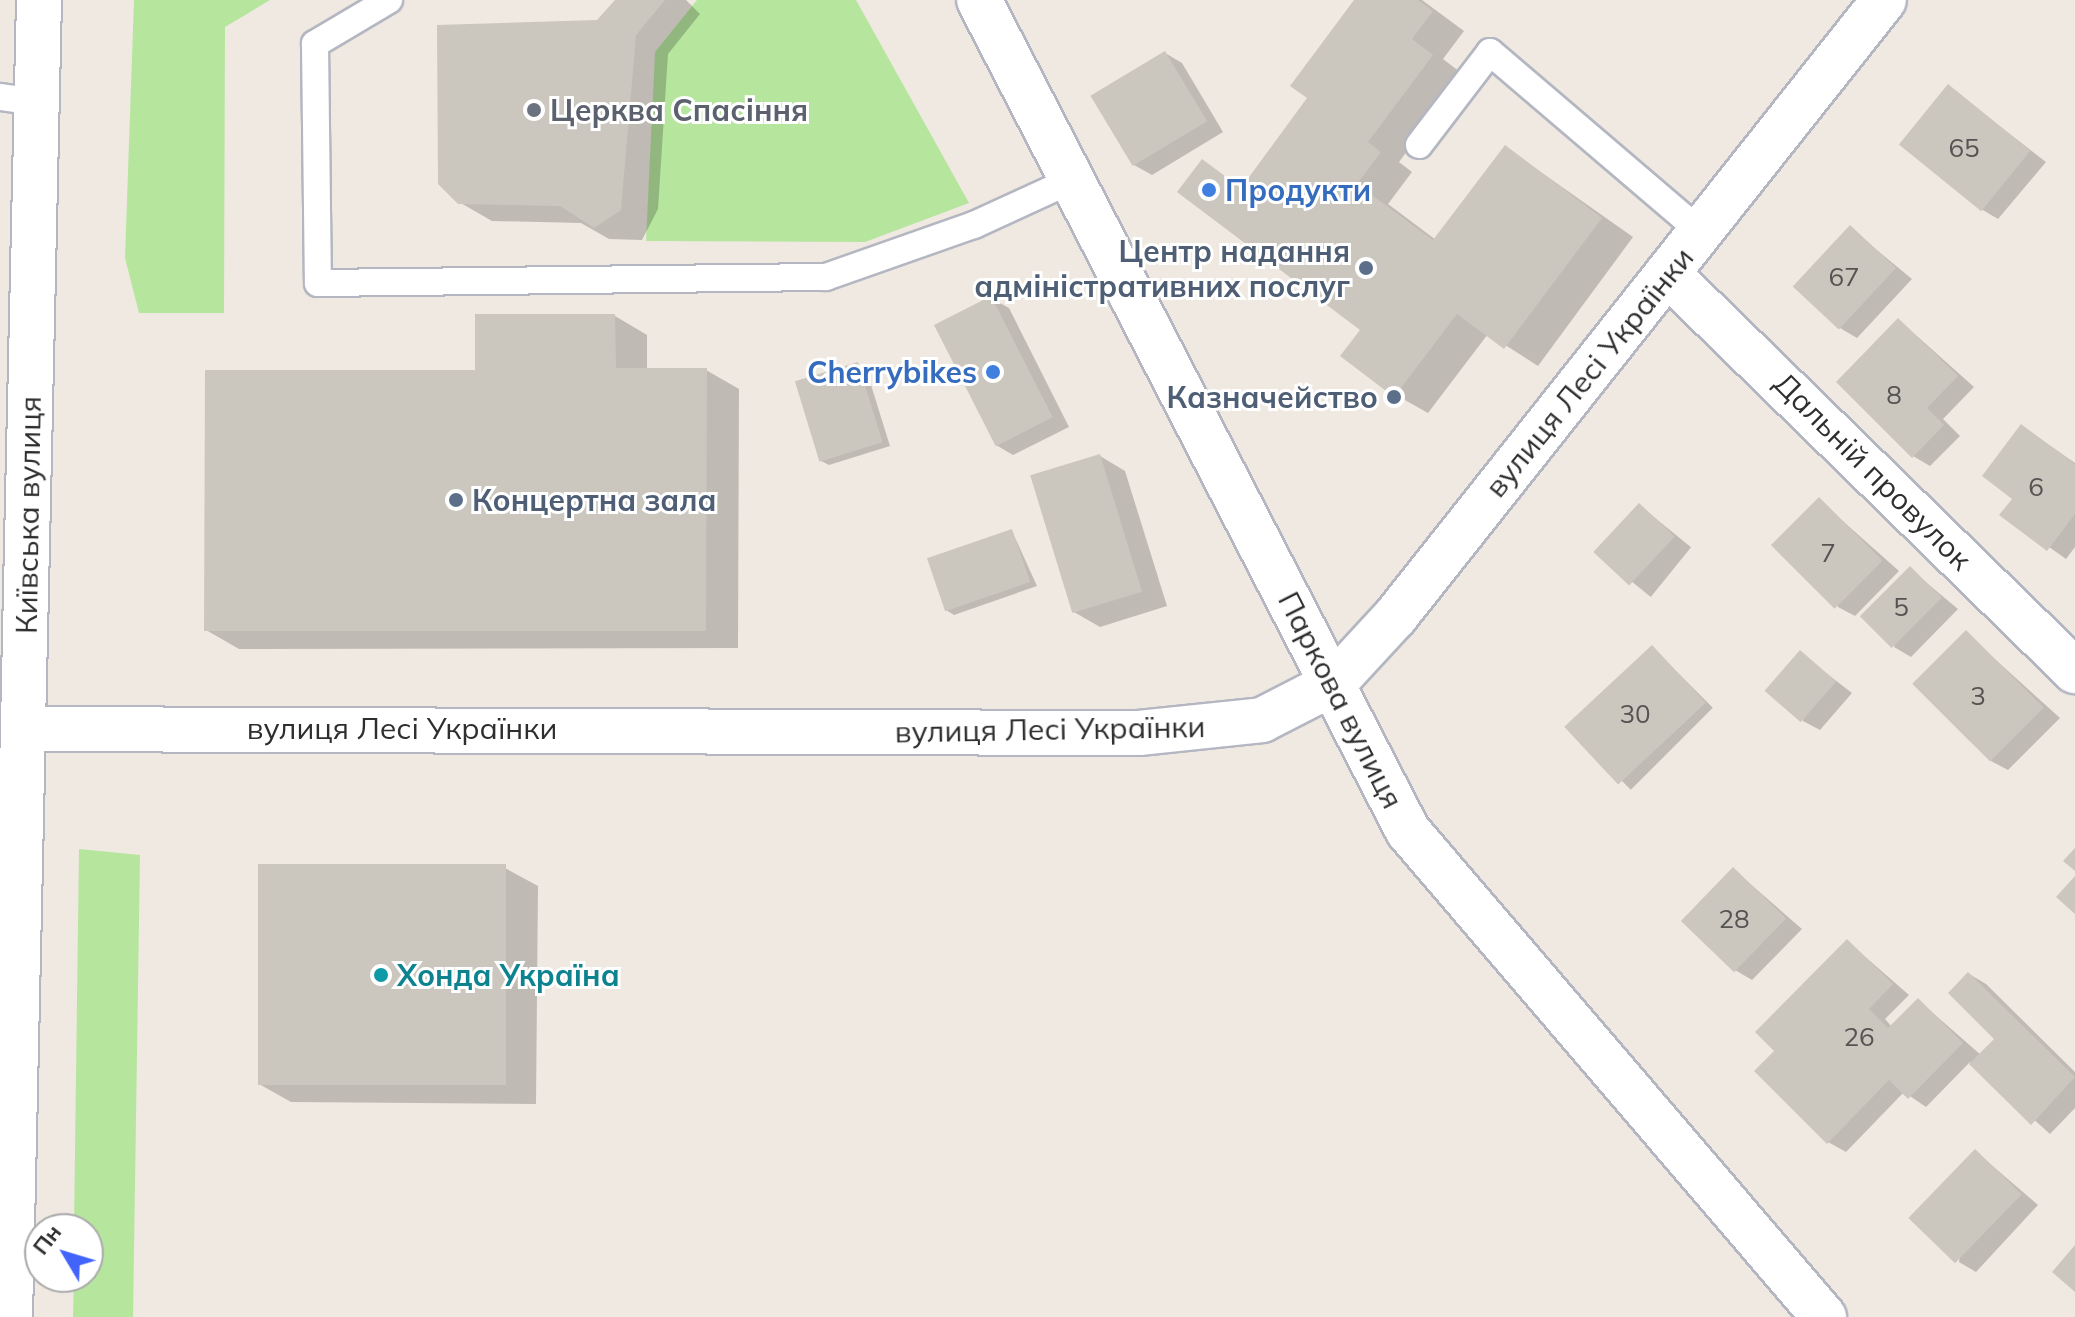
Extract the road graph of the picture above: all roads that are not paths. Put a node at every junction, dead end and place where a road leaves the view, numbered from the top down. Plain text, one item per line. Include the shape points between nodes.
1 (39, 0) edge
2 (389, 0) edge
3 (979, 0) edge
4 (1884, 0) edge
5 (18, 100) edge
6 (1419, 145) dead end
7 (1072, 180) junction
8 (1701, 232) junction
9 (1668, 274) junction
10 (2075, 671) edge
11 (1334, 683) junction
12 (11, 729) edge
13 (10, 1317) edge
14 (1824, 1317) edge

1 - 5 street, Київська вулиця
2 - 7 lane via 315,44 318,283 826,277 974,225
3 - 7 street, Паркова вулиця
4 - 8 street, вулиця Лесі Українки
5 - 12 street, Київська вулиця
6 - 8 lane via 1490,52
7 - 11 street, Паркова вулиця
8 - 9 street, вулиця Лесі Українки
9 - 10 street, Дальній провулок
9 - 11 street, вулиця Лесі Українки
11 - 12 street, вулиця Лесі Українки via 1262,720 1201,731
11 - 14 street, Паркова вулиця via 1408,831
12 - 13 street, Київська вулиця

